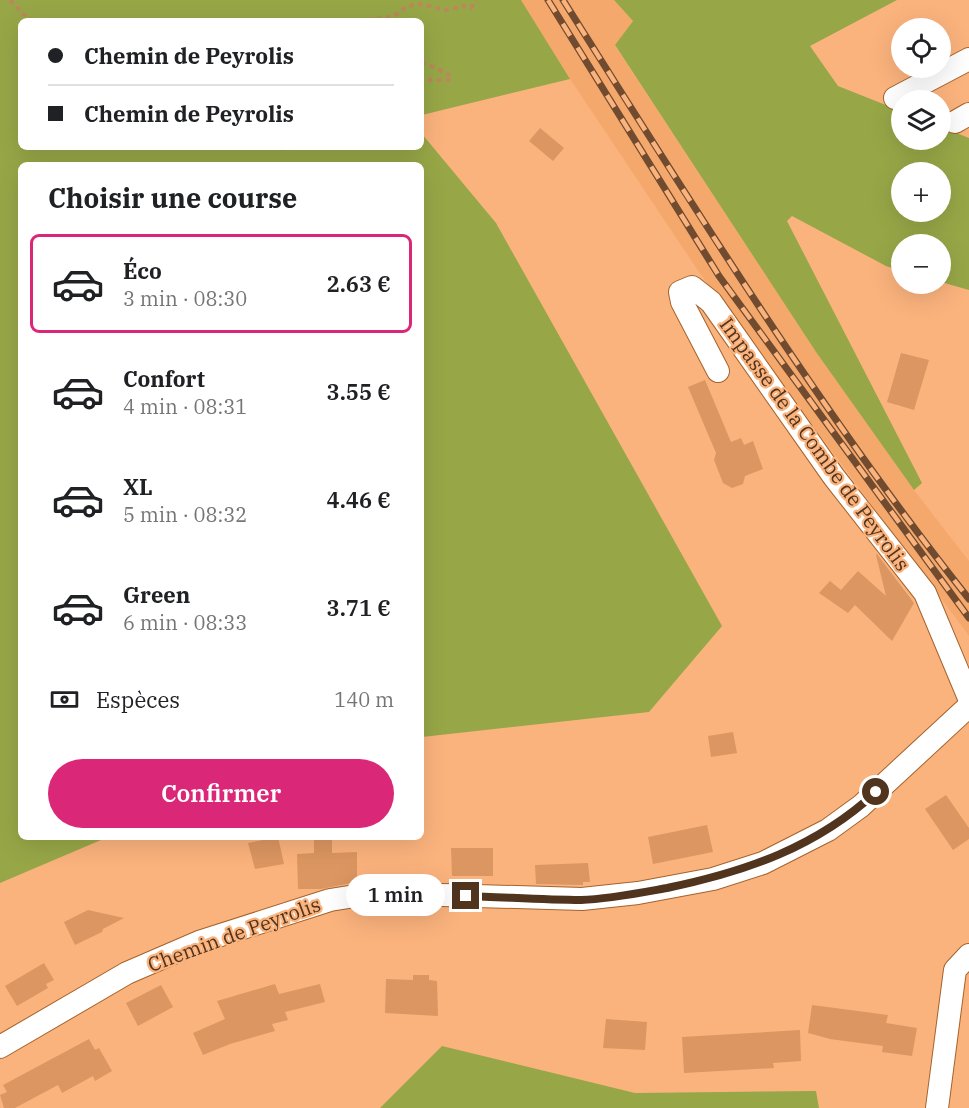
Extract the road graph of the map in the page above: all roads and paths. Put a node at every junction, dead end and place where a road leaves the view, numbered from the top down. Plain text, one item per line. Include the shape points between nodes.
1 (10, 0) edge
2 (476, 0) edge
3 (27, 18) edge
4 (389, 18) edge
5 (969, 59) edge
6 (424, 64) edge
7 (424, 80) edge
8 (910, 90) edge
9 (718, 371) dead end
10 (969, 698) edge
11 (969, 706) edge
12 (969, 955) edge
13 (0, 1047) edge
14 (937, 1108) edge

1 - 3 path
2 - 4 path via 471,8 406,6
5 - 8 street
6 - 7 path via 448,74 451,80
9 - 10 street, Impasse de la Combe de Peyrolis via 682,302 680,292 692,287 711,302 834,477 925,592
11 - 13 street, Chemin de Peyrolis via 861,806 828,830 763,863 712,879 582,900 374,893 330,900 199,942 126,973
12 - 14 street via 956,970

